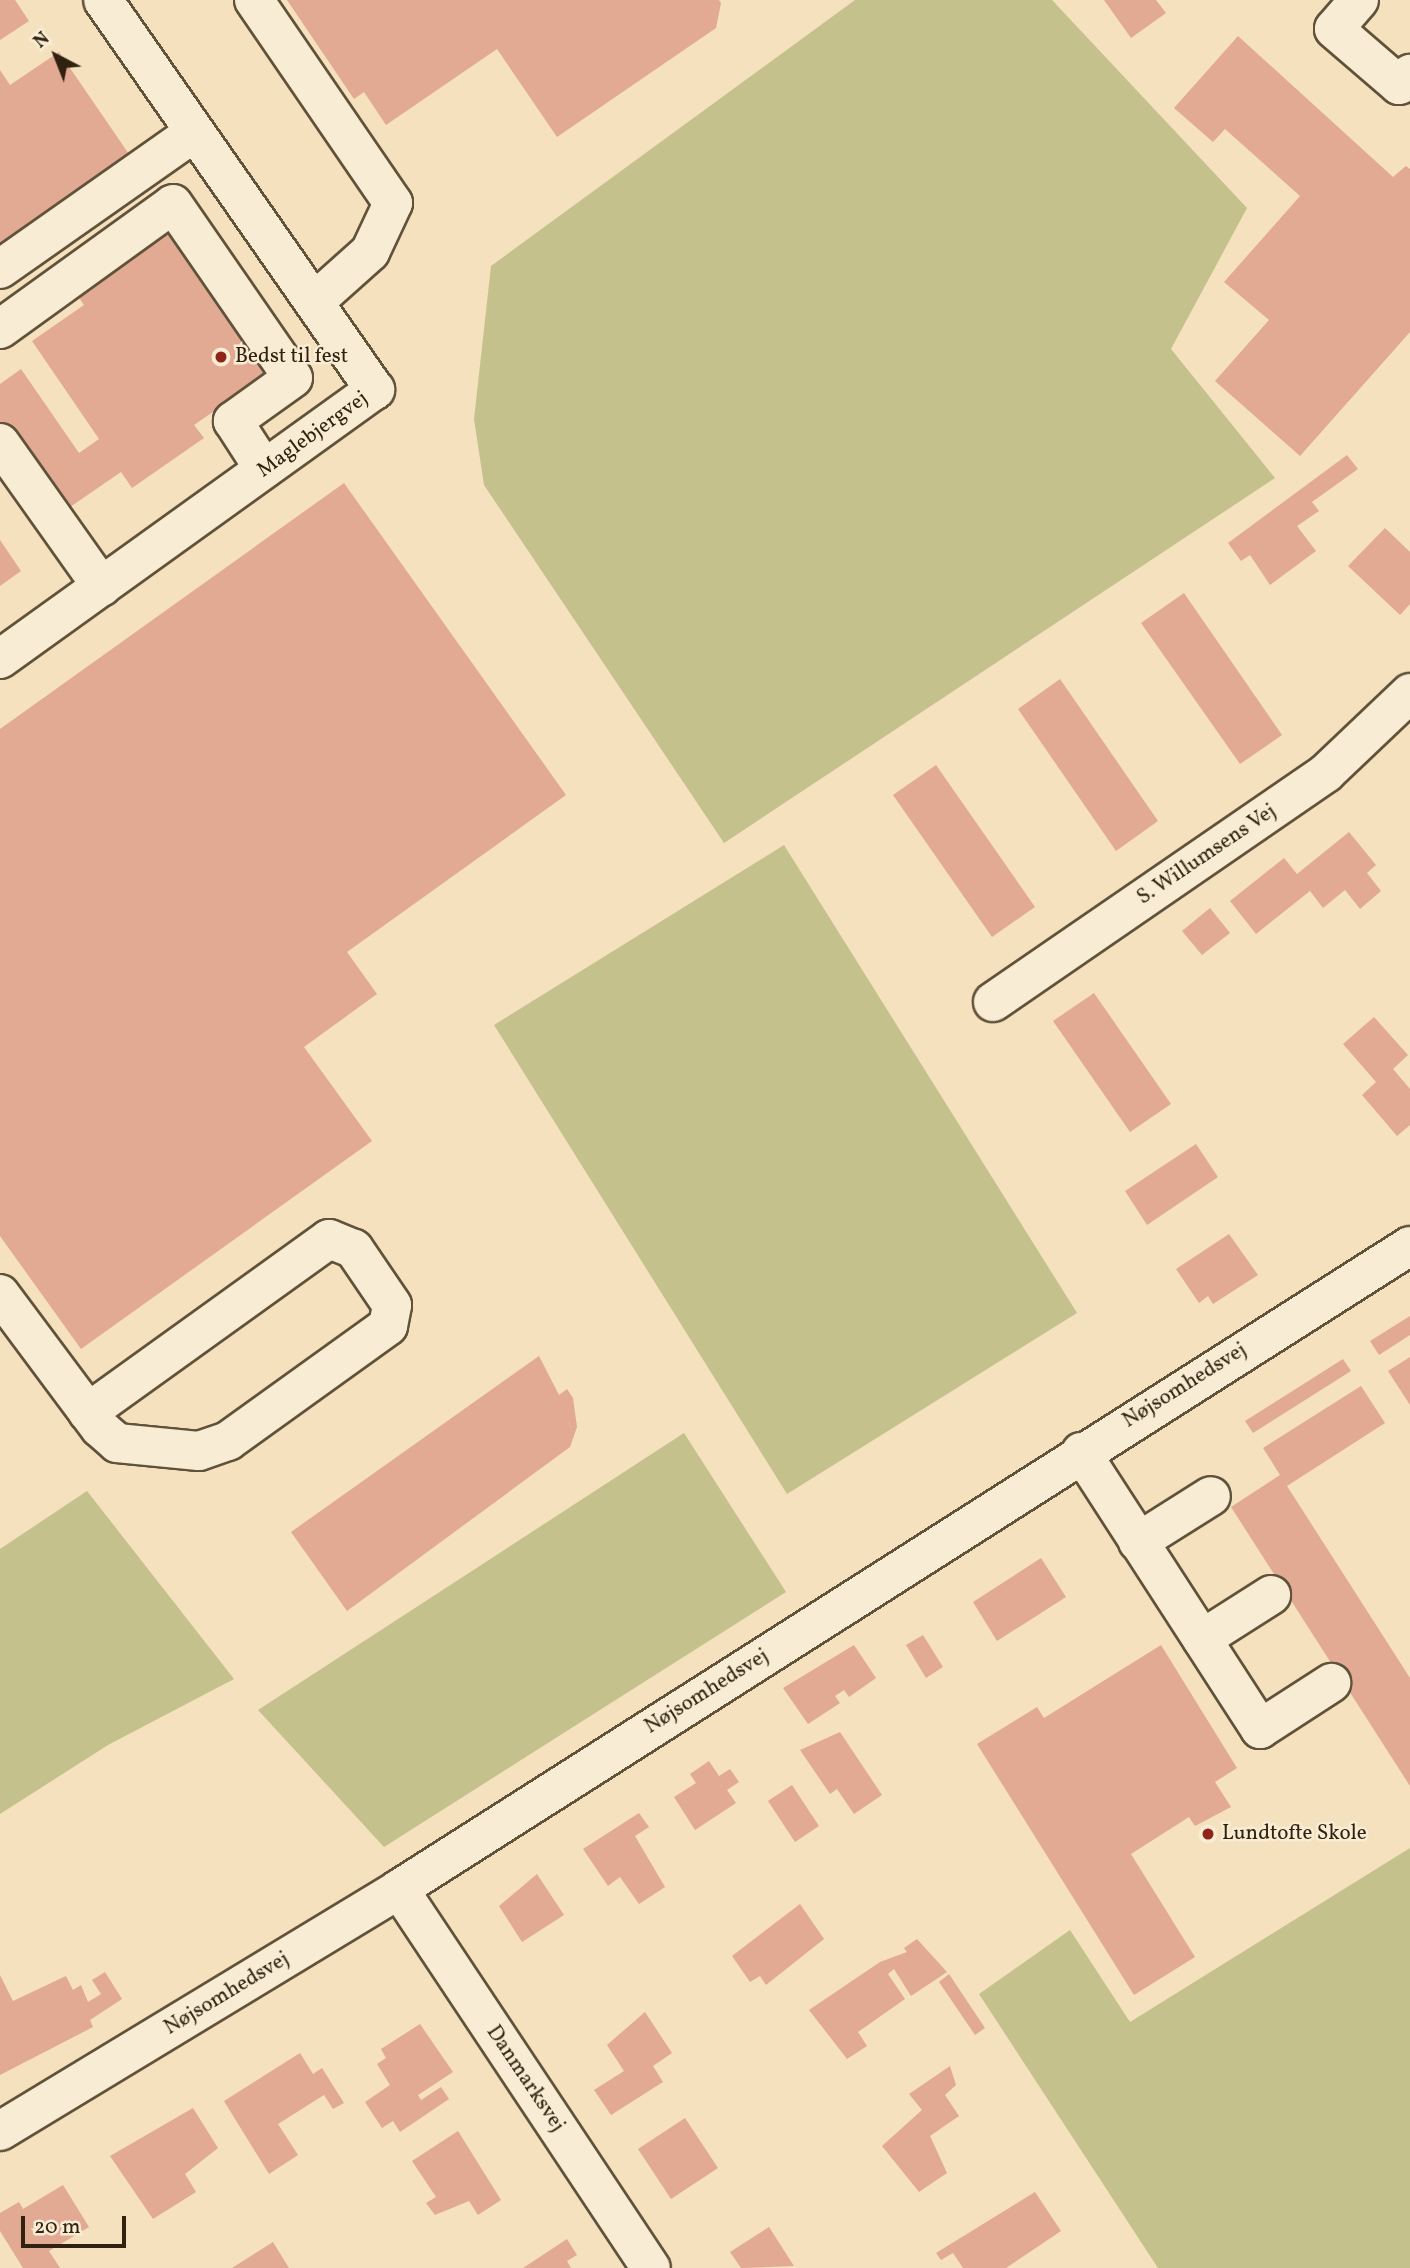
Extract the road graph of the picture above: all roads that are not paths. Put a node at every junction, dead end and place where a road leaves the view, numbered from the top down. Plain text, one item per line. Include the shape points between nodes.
1 (103, 0) edge
2 (254, 0) edge
3 (1359, 0) edge
4 (1410, 74) edge
5 (195, 132) junction
6 (0, 269) edge
7 (314, 302) junction
8 (0, 329) edge
9 (0, 443) edge
10 (264, 470) junction
11 (102, 587) junction
12 (0, 659) edge
13 (1410, 693) edge
14 (993, 1002) dead end
15 (1410, 1246) edge
16 (0, 1294) edge
17 (88, 1412) junction
18 (1081, 1452) junction
19 (1210, 1496) dead end
20 (1138, 1542) junction
21 (1271, 1594) dead end
22 (1202, 1639) junction
23 (1331, 1683) dead end
24 (399, 1889) junction
25 (0, 2131) edge
26 (651, 2268) edge

1 - 5 street, Maglebjergvej
2 - 7 street via 393,202 370,252
3 - 4 street via 1334,29 1399,85
5 - 6 street
5 - 7 street, Maglebjergvej
7 - 10 street, Maglebjergvej via 375,390
8 - 10 street via 173,204 293,378 233,421
9 - 11 street
10 - 11 street, Maglebjergvej
11 - 12 street, Maglebjergvej
13 - 14 street, S. Willumsens Vej via 1326,773
15 - 18 street, Nøjsomhedsvej
16 - 17 street
17 - 17 street via 117,1443 145,1450 199,1451 228,1441 388,1326 391,1305 354,1249 329,1239
18 - 20 street
18 - 24 street, Nøjsomhedsvej
19 - 20 street
20 - 22 street
21 - 22 street
22 - 23 street via 1260,1729
24 - 25 street, Nøjsomhedsvej
24 - 26 street, Danmarksvej

